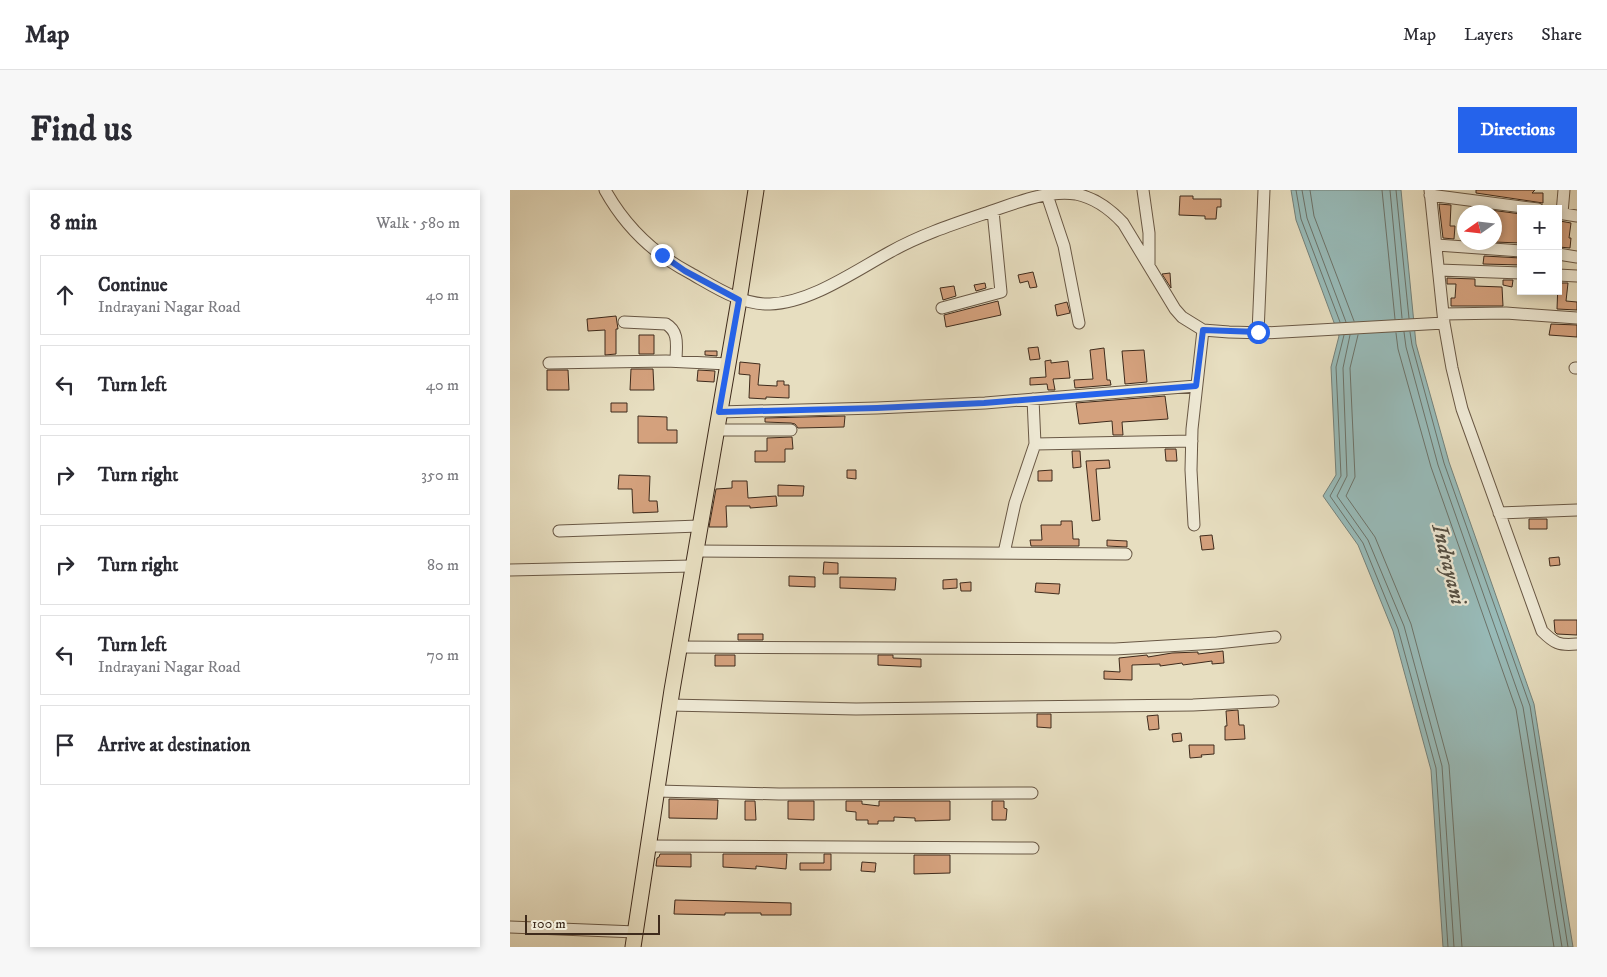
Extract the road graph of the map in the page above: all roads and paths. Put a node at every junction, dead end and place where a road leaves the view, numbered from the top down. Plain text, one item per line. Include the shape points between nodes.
1 (605, 190) edge
2 (756, 190) edge
3 (1143, 190) edge
4 (1264, 190) edge
5 (1564, 190) edge
6 (1075, 192) edge
7 (1430, 193) edge
8 (1047, 195) junction
9 (1561, 205) edge
10 (1517, 206) edge
11 (993, 211) junction
12 (1562, 213) edge
13 (1577, 216) edge
14 (1437, 245) junction
15 (1517, 251) edge
16 (1562, 255) edge
17 (1577, 257) edge
18 (1149, 268) junction
19 (1439, 270) junction
20 (1517, 273) edge
21 (1562, 275) edge
22 (1577, 276) edge
23 (739, 300) junction
24 (942, 308) dead end
25 (1577, 318) edge
26 (1443, 319) junction
27 (624, 322) dead end
28 (1079, 322) dead end
29 (1203, 330) junction
30 (1261, 333) junction
31 (676, 361) junction
32 (548, 363) dead end
33 (728, 364) junction
34 (1196, 386) junction
35 (1033, 399) junction
36 (719, 412) junction
37 (716, 430) junction
38 (791, 430) dead end
39 (1192, 441) junction
40 (1035, 444) junction
41 (1577, 510) edge
42 (1499, 513) junction
43 (1194, 525) dead end
44 (699, 526) junction
45 (560, 531) dead end
46 (1004, 553) junction
47 (1126, 554) dead end
48 (694, 558) junction
49 (510, 570) edge
50 (1275, 637) dead end
51 (1577, 644) edge
52 (679, 648) junction
53 (1273, 701) dead end
54 (669, 705) junction
55 (657, 791) junction
56 (1032, 793) dead end
57 (648, 846) junction
58 (1033, 848) dead end
59 (510, 927) edge
60 (634, 940) edge

1 - 23 street via 629,226 656,250 685,271
2 - 23 main road
3 - 18 street via 1149,233
4 - 30 street
5 - 9 street
6 - 8 street
6 - 18 street via 1099,202 1114,213
7 - 10 street
7 - 14 street
8 - 11 street
8 - 28 street via 1064,246
11 - 23 street via 917,238 854,273 797,299 770,304
11 - 24 street via 1001,292
12 - 13 street
14 - 15 street
14 - 19 street
16 - 17 street
18 - 29 street via 1175,309
19 - 20 street
19 - 26 street
21 - 22 street
23 - 33 main road
25 - 26 street via 1506,313
26 - 30 street via 1431,324
26 - 42 street via 1462,409
27 - 31 street via 671,326 676,336
29 - 30 street
29 - 34 street
31 - 32 street
31 - 33 street
33 - 36 main road
34 - 35 street
34 - 39 street
35 - 36 street via 877,408
35 - 40 street
36 - 37 main road
37 - 38 street
37 - 44 main road
39 - 40 street
39 - 43 street
40 - 46 street via 1015,503
41 - 42 street
42 - 51 street via 1542,631 1553,642
44 - 45 street
44 - 48 main road
46 - 47 street
46 - 48 street
48 - 49 street
48 - 52 main road
50 - 52 street via 1116,649
52 - 54 main road
53 - 54 street via 1193,706 866,709
54 - 55 main road
55 - 56 street
55 - 57 main road
57 - 58 street
57 - 60 main road
59 - 60 street

